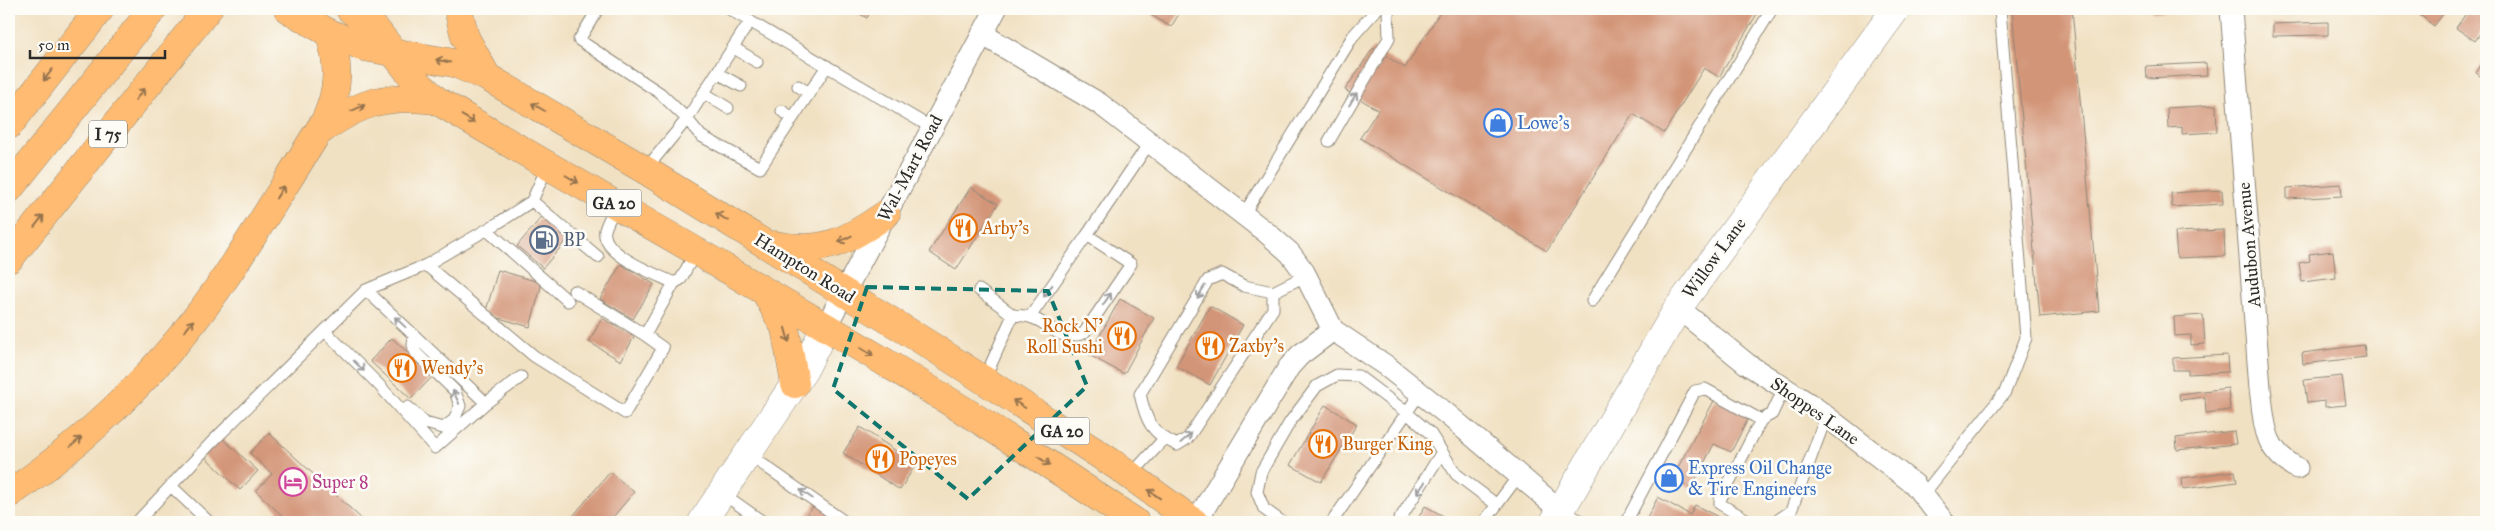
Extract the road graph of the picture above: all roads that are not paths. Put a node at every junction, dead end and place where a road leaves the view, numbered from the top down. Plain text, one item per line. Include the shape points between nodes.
1 (100, 9) edge
2 (153, 9) edge
3 (208, 9) edge
4 (288, 9) edge
5 (350, 9) edge
6 (458, 9) edge
7 (598, 9) edge
8 (729, 9) edge
9 (996, 9) edge
10 (1378, 9) edge
11 (1388, 9) edge
12 (1772, 9) edge
13 (1896, 9) edge
14 (2000, 9) edge
15 (2232, 9) edge
16 (750, 21) junction
17 (329, 33) junction
18 (982, 34) junction
19 (734, 48) junction
20 (396, 54) junction
21 (757, 62) dead end
22 (827, 66) junction
23 (717, 73) junction
24 (487, 77) junction
25 (741, 86) dead end
26 (798, 86) dead end
27 (704, 93) junction
28 (809, 93) junction
29 (436, 100) junction
30 (728, 108) dead end
31 (782, 111) dead end
32 (793, 118) junction
33 (687, 119) junction
34 (9, 125) edge
35 (932, 128) junction
36 (317, 134) junction
37 (1329, 141) dead end
38 (1150, 142) junction
39 (548, 165) junction
40 (645, 170) junction
41 (9, 189) edge
42 (532, 201) junction
43 (617, 205) junction
44 (886, 214) junction
45 (1244, 214) junction
46 (487, 230) junction
47 (1087, 235) junction
48 (764, 243) junction
49 (696, 251) junction
50 (598, 257) dead end
51 (9, 259) edge
52 (426, 265) junction
53 (1306, 276) junction
54 (674, 283) junction
55 (366, 290) junction
56 (979, 290) dead end
57 (765, 292) junction
58 (844, 292) junction
59 (1273, 292) junction
60 (1592, 301) dead end
61 (1678, 308) junction
62 (1013, 316) junction
63 (1030, 317) junction
64 (825, 328) junction
65 (1333, 330) junction
66 (325, 331) junction
67 (414, 335) junction
68 (645, 335) junction
69 (521, 377) dead end
70 (983, 381) junction
71 (795, 384) junction
72 (379, 385) junction
73 (1784, 388) junction
74 (1420, 393) junction
75 (486, 403) junction
76 (1407, 413) junction
77 (1826, 417) junction
78 (1761, 420) junction
79 (1164, 439) junction
80 (1442, 452) junction
81 (748, 454) junction
82 (2297, 468) dead end
83 (1519, 475) junction
84 (1130, 476) junction
85 (171, 486) junction
86 (722, 493) junction
87 (9, 494) edge
88 (1923, 495) junction
89 (1497, 505) junction
90 (1566, 518) edge
91 (137, 522) edge
92 (209, 522) edge
93 (702, 522) edge
94 (763, 522) edge
95 (846, 522) edge
96 (1135, 522) edge
97 (1195, 522) edge
98 (1282, 522) edge
99 (1332, 522) edge
100 (1398, 522) edge
101 (1484, 522) edge
102 (1626, 522) edge
103 (1751, 522) edge
104 (1776, 522) edge
105 (1944, 522) edge

1 -> 34 main road
2 - 41 main road
51 -> 3 main road, I 75
4 - 17 main road, Hampton Road / GA 20
5 - 20 main road, GA 20 via 376,30
6 - 24 main road via 465,37
7 - 33 lane via 579,40 660,93
8 - 16 lane
9 - 18 street, Wal-Mart Road
10 - 45 lane via 1353,36
37 -> 11 lane via 1389,38
12 - 60 lane
13 - 61 street, Willow Lane
14 - 88 lane via 2026,338 2005,392
15 - 82 street, Audubon Avenue via 2266,435 2274,451
16 - 19 lane
16 - 22 lane
17 - 20 main road, Hampton Road / GA 20 via 364,47
17 - 36 main road via 337,64 337,80 331,108
18 - 35 street, Wal-Mart Road
18 - 38 street via 1100,104
19 - 21 lane
19 - 23 lane
24 -> 20 main road, Hampton Road / GA 20 via 454,63
20 - 29 main road, GA 20 via 416,81
22 - 28 lane
22 - 35 lane
23 - 25 lane
23 - 27 lane
40 -> 24 main road, Hampton Road / GA 20
26 - 28 lane
27 - 30 lane
27 - 33 lane
28 - 32 lane
36 -> 29 main road via 348,112 377,100 396,97
29 -> 39 main road, GA 20
31 - 32 lane
32 - 33 lane via 775,136 760,168 701,136
33 - 40 lane
35 - 44 street, Wal-Mart Road
87 -> 36 main road via 39,474 93,428 183,334 227,276
38 - 45 street
38 - 47 lane
39 - 42 lane
39 -> 43 main road, GA 20
48 -> 40 main road, Hampton Road / GA 20
42 - 46 lane
42 - 50 lane
43 - 49 main road, GA 20
43 - 54 lane via 605,230 607,242 617,254
44 -> 48 main road via 827,246 802,250
44 - 58 street, Wal-Mart Road
45 - 53 street via 1290,253
46 - 52 lane
46 - 68 lane via 571,296
47 -> 63 lane
63 -> 47 lane via 1060,334 1073,337 1084,333 1130,264
48 - 58 main road, Hampton Road / GA 20
49 - 54 lane via 681,279
49 - 57 main road, GA 20
52 - 55 lane
52 - 68 lane via 534,356 625,413 663,348
53 - 59 lane
53 - 65 street
54 - 68 lane
55 - 66 lane
67 -> 55 lane
56 - 62 lane
57 - 64 main road, GA 20
57 -> 71 main road via 785,328
58 - 64 street, Wal-Mart Road
58 - 70 main road, Hampton Road / GA 20
79 -> 59 lane via 1177,445 1188,438 1273,309
59 -> 79 lane via 1244,286 1222,274 1208,280 1140,394 1150,426
61 - 73 street, Shoppes Lane via 1747,364
61 - 90 street, Willow Lane
62 - 63 lane
62 - 70 lane
64 - 71 street
64 -> 96 main road, GA 20 via 992,428
65 - 74 street
65 - 97 street via 1300,355 1290,367
66 -> 72 lane
66 - 85 lane via 211,442
72 -> 67 lane via 393,392 424,423 443,428 454,420 460,406 455,391 415,352
67 - 75 lane
69 - 75 lane
84 -> 70 main road, Hampton Road / GA 20
71 - 81 street
72 - 75 lane via 435,448
73 - 77 street, Shoppes Lane
73 - 78 lane via 1772,414
74 - 76 lane
74 - 83 street
76 - 80 lane via 1430,433
76 - 98 lane via 1358,376 1337,375 1317,386 1290,422 1261,472 1257,492 1264,509
76 - 99 lane
77 - 88 street, Shoppes Lane via 1914,484
77 - 104 lane via 1791,511
78 - 102 lane via 1705,389 1695,391
78 - 103 lane via 1720,500 1720,504
79 - 84 lane
80 - 89 lane via 1456,474
80 -> 100 lane
81 - 86 street
95 -> 81 lane
83 - 89 lane
83 - 90 street
97 -> 84 main road, Hampton Road / GA 20
85 - 91 lane
85 - 92 lane
86 - 93 street
86 - 94 lane
88 - 105 street, Shoppes Lane
89 - 101 lane

